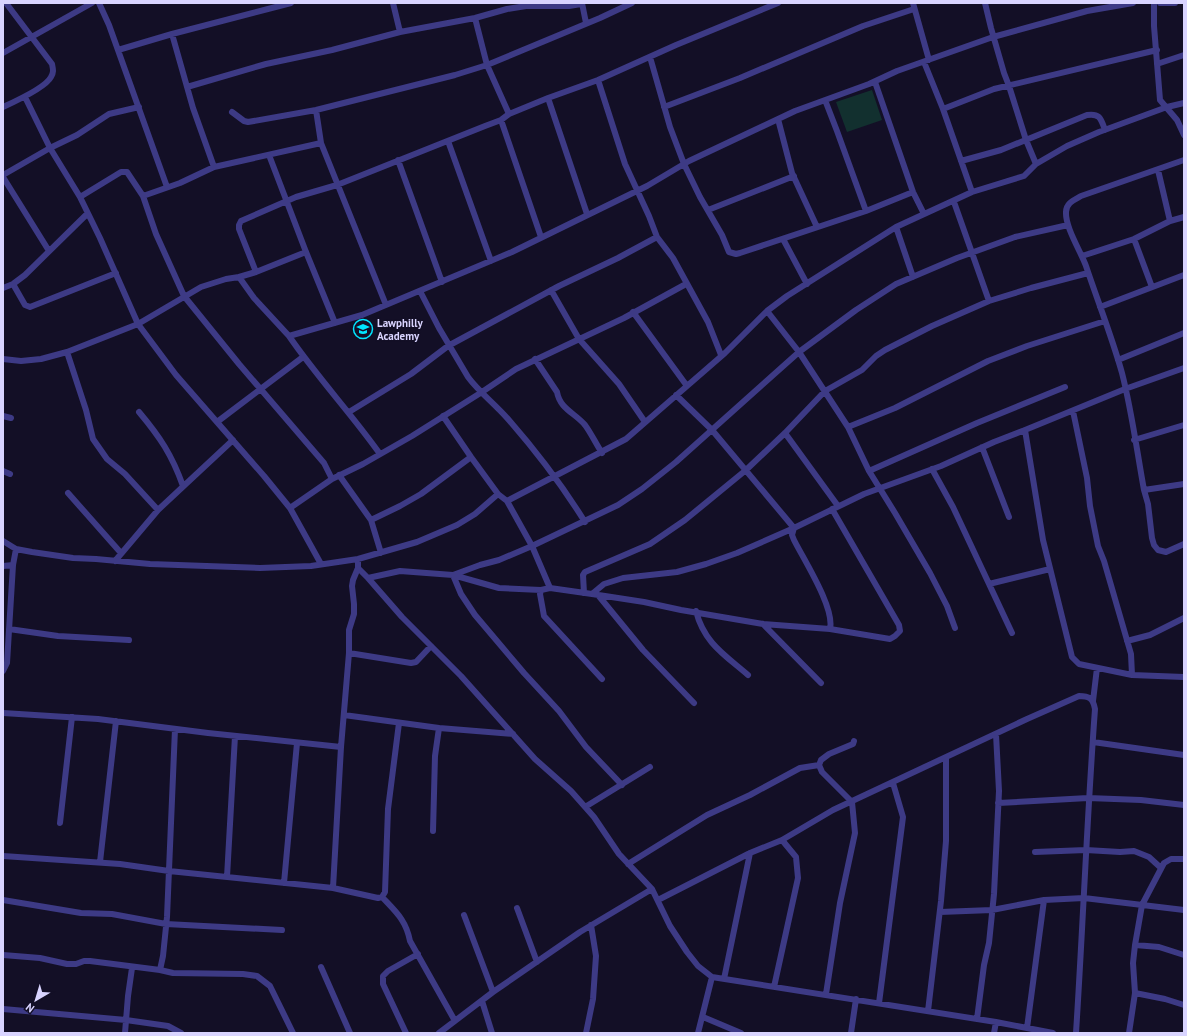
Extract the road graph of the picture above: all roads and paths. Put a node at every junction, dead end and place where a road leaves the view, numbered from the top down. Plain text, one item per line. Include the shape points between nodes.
1 (6, 3) edge
2 (92, 3) edge
3 (100, 3) edge
4 (292, 3) edge
5 (392, 3) edge
6 (582, 3) edge
7 (632, 3) edge
8 (778, 3) edge
9 (985, 3) edge
10 (1133, 3) edge
11 (1154, 3) edge
12 (1160, 3) edge
13 (1175, 3) edge
14 (506, 6) edge
15 (914, 6) edge
16 (475, 18) junction
17 (586, 23) junction
18 (400, 32) junction
19 (172, 34) junction
20 (31, 36) junction
21 (993, 37) junction
22 (118, 50) junction
23 (1156, 50) junction
24 (3, 53) edge
25 (1184, 56) edge
26 (650, 57) junction
27 (927, 61) junction
28 (1157, 64) junction
29 (487, 65) junction
30 (598, 80) junction
31 (875, 82) junction
32 (1009, 86) junction
33 (187, 87) junction
34 (26, 97) junction
35 (548, 98) junction
36 (825, 100) junction
37 (1184, 103) edge
38 (139, 106) junction
39 (3, 107) edge
40 (664, 107) junction
41 (1167, 107) junction
42 (943, 109) junction
43 (316, 110) junction
44 (232, 112) dead end
45 (509, 114) junction
46 (778, 119) junction
47 (501, 120) junction
48 (1105, 130) junction
49 (1184, 134) edge
50 (1026, 140) junction
51 (448, 141) junction
52 (321, 143) junction
53 (50, 148) junction
54 (269, 155) junction
55 (398, 160) junction
56 (1184, 160) edge
57 (962, 161) junction
58 (684, 164) junction
59 (1036, 164) junction
60 (214, 167) junction
61 (1158, 170) junction
62 (3, 176) edge
63 (794, 176) junction
64 (337, 185) junction
65 (168, 188) junction
66 (638, 190) junction
67 (913, 192) junction
68 (972, 192) junction
69 (142, 196) junction
70 (80, 197) junction
71 (286, 201) junction
72 (954, 202) junction
73 (708, 210) junction
74 (866, 211) junction
75 (87, 214) junction
76 (587, 214) junction
77 (924, 214) junction
78 (1184, 217) edge
79 (1170, 221) junction
80 (1068, 225) junction
81 (817, 226) junction
82 (896, 227) junction
83 (541, 237) junction
84 (657, 237) junction
85 (1134, 238) junction
86 (782, 239) junction
87 (50, 251) junction
88 (306, 252) junction
89 (971, 253) junction
90 (1082, 256) junction
91 (491, 261) junction
92 (256, 272) junction
93 (116, 273) junction
94 (1088, 273) junction
95 (1184, 275) edge
96 (239, 277) junction
97 (913, 277) junction
98 (442, 282) junction
99 (13, 284) junction
100 (686, 284) junction
101 (807, 284) junction
102 (3, 287) edge
103 (1152, 287) junction
104 (551, 290) junction
105 (420, 291) junction
106 (184, 296) junction
107 (988, 301) junction
108 (386, 305) junction
109 (1100, 307) junction
110 (633, 312) junction
111 (767, 312) junction
112 (1105, 321) junction
113 (335, 323) junction
114 (138, 324) junction
115 (1184, 333) edge
116 (288, 336) junction
117 (579, 339) junction
118 (448, 346) junction
119 (67, 352) junction
120 (799, 352) junction
121 (722, 355) junction
122 (303, 357) junction
123 (3, 359) edge
124 (535, 360) junction
125 (1118, 360) junction
126 (1184, 368) edge
127 (687, 386) junction
128 (1065, 387) dead end
129 (1125, 389) junction
130 (261, 390) junction
131 (825, 391) junction
132 (482, 392) junction
133 (676, 395) junction
134 (1073, 411) junction
135 (139, 412) dead end
136 (349, 412) junction
137 (3, 416) edge
138 (443, 416) junction
139 (11, 418) dead end
140 (217, 422) junction
141 (645, 422) junction
142 (1184, 425) edge
143 (848, 427) junction
144 (712, 430) junction
145 (1025, 430) junction
146 (785, 433) junction
147 (232, 440) junction
148 (1134, 440) junction
149 (982, 447) junction
150 (602, 452) junction
151 (380, 454) junction
152 (471, 457) junction
153 (932, 469) junction
154 (746, 470) junction
155 (3, 471) edge
156 (869, 471) junction
157 (10, 474) dead end
158 (339, 475) junction
159 (555, 477) junction
160 (332, 479) junction
161 (1184, 484) edge
162 (183, 486) junction
163 (879, 488) junction
164 (1144, 490) junction
165 (68, 493) dead end
166 (498, 494) junction
167 (507, 502) junction
168 (290, 508) junction
169 (835, 508) junction
170 (158, 510) junction
171 (1009, 517) dead end
172 (371, 520) junction
173 (585, 522) junction
174 (794, 528) junction
175 (3, 541) edge
176 (1184, 544) edge
177 (532, 546) junction
178 (16, 548) junction
179 (381, 552) junction
180 (121, 553) junction
181 (358, 559) junction
182 (114, 561) junction
183 (321, 564) junction
184 (13, 565) junction
185 (3, 566) edge
186 (358, 568) junction
187 (1050, 569) junction
188 (453, 575) junction
189 (368, 578) junction
190 (989, 584) junction
191 (550, 588) junction
192 (541, 590) junction
193 (584, 593) junction
194 (595, 594) junction
195 (696, 611) junction
196 (1184, 618) edge
197 (6, 622) edge
198 (763, 624) junction
199 (955, 628) dead end
200 (9, 629) junction
201 (830, 629) junction
202 (1012, 633) dead end
203 (129, 640) dead end
204 (1127, 641) junction
205 (431, 646) junction
206 (349, 654) junction
207 (1097, 668) junction
208 (3, 671) edge
209 (748, 674) dead end
210 (1132, 675) junction
211 (1184, 677) edge
212 (602, 679) dead end
213 (821, 683) dead end
214 (1093, 701) junction
215 (694, 703) dead end
216 (3, 713) edge
217 (344, 715) junction
218 (72, 717) junction
219 (116, 721) junction
220 (399, 723) junction
221 (439, 728) junction
222 (175, 729) junction
223 (513, 734) junction
224 (996, 734) junction
225 (235, 736) junction
226 (854, 741) dead end
227 (1092, 742) junction
228 (297, 743) junction
229 (341, 747) junction
230 (1184, 755) edge
231 (946, 758) junction
232 (819, 765) junction
233 (650, 767) dead end
234 (893, 783) junction
235 (622, 784) junction
236 (1088, 798) junction
237 (852, 802) junction
238 (998, 802) junction
239 (1184, 805) edge
240 (585, 807) junction
241 (60, 823) dead end
242 (432, 831) dead end
243 (782, 840) junction
244 (1086, 850) junction
245 (1035, 852) dead end
246 (750, 853) junction
247 (3, 856) edge
248 (1184, 859) edge
249 (100, 862) junction
250 (628, 864) junction
251 (1161, 868) junction
252 (169, 871) junction
253 (227, 877) junction
254 (284, 883) junction
255 (333, 888) junction
256 (652, 889) junction
257 (382, 897) junction
258 (1084, 898) junction
259 (3, 900) edge
260 (658, 900) junction
261 (1044, 900) junction
262 (1142, 905) junction
263 (517, 908) dead end
264 (992, 910) junction
265 (1184, 910) edge
266 (940, 912) junction
267 (464, 914) dead end
268 (166, 924) junction
269 (591, 925) junction
270 (282, 930) dead end
271 (1135, 945) junction
272 (418, 954) junction
273 (3, 955) edge
274 (1184, 955) edge
275 (537, 962) junction
276 (321, 967) dead end
277 (132, 968) junction
278 (160, 970) junction
279 (712, 977) junction
280 (724, 979) junction
281 (774, 987) junction
282 (493, 992) junction
283 (1135, 992) junction
284 (826, 994) junction
285 (856, 998) junction
286 (482, 1001) junction
287 (879, 1002) junction
288 (1184, 1005) edge
289 (3, 1009) edge
290 (928, 1011) junction
291 (703, 1017) junction
292 (977, 1019) junction
293 (126, 1020) junction
294 (455, 1021) junction
295 (996, 1022) junction
296 (1027, 1028) junction
297 (125, 1033) edge
298 (182, 1033) edge
299 (293, 1033) edge
300 (350, 1033) edge
301 (406, 1033) edge
302 (439, 1033) edge
303 (492, 1033) edge
304 (586, 1033) edge
305 (698, 1033) edge
306 (742, 1033) edge
307 (852, 1033) edge
308 (994, 1033) edge
309 (1053, 1033) edge
310 (1076, 1033) edge
311 (1129, 1033) edge

1 - 20 street
2 - 20 street
3 - 22 street
4 - 19 street
5 - 18 street
6 - 14 street via 569,6
6 - 17 street
7 - 17 street
8 - 26 street
9 - 21 street
10 - 21 street via 1087,11
11 - 23 street
12 - 13 street
14 - 16 street
15 - 27 street
15 - 40 street
16 - 18 street
16 - 29 street
17 - 29 street
18 - 33 street via 266,64
19 - 22 street
19 - 33 street
20 - 24 street
20 - 34 street via 52,64 53,70 50,80
21 - 27 street
21 - 32 street
22 - 38 street
23 - 28 street
23 - 32 street
25 - 28 street
26 - 30 street
26 - 40 street
27 - 31 street
27 - 42 street
28 - 41 street via 1160,100
29 - 43 street
29 - 45 street
30 - 35 street
30 - 66 street via 626,164
31 - 36 street
31 - 67 street
32 - 42 street via 994,89
32 - 50 street
33 - 60 street
34 - 39 street
34 - 53 street
35 - 45 street
35 - 76 street
36 - 46 street
36 - 74 street
37 - 41 street
38 - 53 street via 110,114 77,135
38 - 65 street
40 - 58 street
41 - 48 street
41 - 49 street
42 - 57 street
43 - 44 street via 248,122
43 - 52 street
45 - 47 street
46 - 58 street
46 - 63 street
47 - 51 street
47 - 83 street
48 - 50 street via 1101,120 1093,114
48 - 59 street via 1067,146
50 - 57 street
50 - 59 street
51 - 55 street
51 - 91 street
52 - 54 street
52 - 64 street
53 - 62 street
53 - 70 street
54 - 60 street
54 - 71 street
55 - 64 street
55 - 98 street
56 - 61 street
57 - 68 street
58 - 66 street
58 - 73 street
59 - 68 street via 1024,176
60 - 65 street
61 - 79 street
61 - 80 street via 1070,202 1066,213
62 - 87 street
63 - 73 street
63 - 81 street
64 - 71 street
64 - 108 street
65 - 69 street
66 - 76 street
66 - 84 street
67 - 74 street
67 - 77 street
68 - 72 street
69 - 70 street via 124,171
69 - 106 street
70 - 75 street
71 - 88 street
71 - 92 street via 239,224
72 - 77 street
72 - 89 street
73 - 86 street via 729,252 733,254
74 - 81 street
75 - 87 street
75 - 93 street
76 - 83 street
77 - 82 street
78 - 79 street
79 - 85 street
80 - 89 street via 1015,237
80 - 90 street
81 - 86 street
82 - 97 street
82 - 101 street
83 - 91 street
84 - 100 street via 673,258
84 - 104 street
85 - 90 street
85 - 103 street
86 - 101 street
87 - 99 street via 25,276
88 - 92 street
88 - 113 street
89 - 97 street
89 - 107 street
90 - 94 street
91 - 98 street
92 - 96 street
93 - 99 street via 30,307 25,305
93 - 114 street
94 - 107 street
94 - 109 street
95 - 103 street
96 - 106 street via 212,282
96 - 116 street
97 - 120 street via 896,284 856,310
98 - 105 street
99 - 102 street
100 - 110 street
100 - 121 street via 708,322
101 - 111 street
103 - 109 street
104 - 117 street
104 - 118 street
105 - 108 street
105 - 118 street
106 - 114 street
106 - 130 street
107 - 131 street via 885,350 862,370
108 - 113 street via 362,316
109 - 112 street
110 - 117 street
110 - 127 street
111 - 120 street
111 - 121 street
112 - 125 street
112 - 143 street via 988,361 895,408
113 - 116 street
114 - 119 street
114 - 140 street via 176,375
115 - 125 street
116 - 122 street
117 - 124 street
117 - 141 street via 618,384
118 - 132 street via 473,384
118 - 136 street via 411,374
119 - 123 street via 41,360
119 - 170 street via 93,439 107,459 125,474
120 - 131 street
120 - 144 street
121 - 127 street
122 - 130 street
122 - 136 street
124 - 132 street via 516,369
124 - 150 street via 557,392 562,405 585,426
125 - 129 street
126 - 129 street
127 - 133 street
128 - 156 street
129 - 134 street
129 - 148 street
130 - 140 street
130 - 160 street via 324,463
131 - 143 street
131 - 146 street
132 - 138 street
132 - 159 street via 507,418
133 - 141 street
133 - 144 street
134 - 145 street
134 - 204 street via 1096,536
135 - 162 street via 169,451
136 - 151 street
137 - 139 street
138 - 151 street
138 - 152 street
140 - 147 street
141 - 150 street via 626,439
142 - 148 street
143 - 156 street
144 - 154 street
144 - 173 street via 642,489 618,506
145 - 149 street
145 - 187 street
146 - 154 street
146 - 169 street
147 - 162 street
147 - 168 street
148 - 164 street
149 - 153 street
149 - 171 street
150 - 159 street
151 - 158 street
152 - 166 street
152 - 172 street via 420,494
153 - 163 street
153 - 190 street
154 - 174 street
154 - 193 street via 685,520 650,544 585,572
155 - 157 street
156 - 163 street
158 - 160 street
158 - 172 street
159 - 167 street
159 - 173 street
160 - 168 street
161 - 164 street
162 - 170 street
163 - 169 street
163 - 199 street via 930,573
164 - 176 street via 1154,545 1158,550 1166,552
165 - 180 street
166 - 167 street
166 - 179 street via 476,514 457,525 417,542
167 - 177 street
168 - 183 street
169 - 174 street
169 - 201 street via 900,631 890,639
170 - 180 street
172 - 179 street
173 - 177 street
174 - 194 street via 706,564 677,572 623,578 604,584
174 - 201 street via 792,536 826,603
175 - 178 street
177 - 188 street
177 - 191 street
178 - 182 street via 73,558
178 - 184 street
179 - 181 street
180 - 182 street
181 - 183 street
181 - 186 street
182 - 183 street via 260,568
184 - 185 street
184 - 197 street
186 - 189 street
186 - 206 street via 352,586 354,614 349,630
187 - 190 street
187 - 207 street via 1072,657 1079,664
188 - 189 street via 400,571
188 - 192 street via 499,588
188 - 235 street via 461,594 475,615 559,711 586,746
189 - 205 street via 402,618
190 - 202 street
191 - 192 street
191 - 193 street
192 - 212 street via 544,616
193 - 194 street
194 - 195 street
194 - 215 street via 643,650
195 - 198 street
195 - 209 street via 701,628 711,642
196 - 204 street via 1150,635
197 - 200 street
198 - 201 street
198 - 213 street
200 - 203 street via 58,636
200 - 208 street via 7,663
204 - 210 street via 1131,654
205 - 206 street via 411,664
205 - 223 street
206 - 217 street
207 - 210 street
207 - 214 street
210 - 211 street
214 - 224 street via 1088,696 1079,696
214 - 227 street via 1095,708
216 - 218 street
217 - 220 street
217 - 229 street
218 - 219 street
218 - 241 street
219 - 222 street
219 - 249 street
220 - 221 street
220 - 257 street via 388,809
221 - 223 street
221 - 242 street
222 - 225 street
222 - 252 street
223 - 240 street
224 - 231 street
224 - 238 street
225 - 228 street
225 - 253 street
226 - 232 street via 853,744 820,760
227 - 230 street
227 - 236 street
228 - 229 street
228 - 254 street
229 - 255 street
231 - 234 street
231 - 266 street via 946,841
232 - 237 street via 822,772
232 - 250 street via 800,768 750,796 707,815
233 - 235 street
234 - 237 street
234 - 287 street via 903,817
235 - 240 street
236 - 238 street
236 - 239 street
236 - 244 street
237 - 243 street via 833,810
237 - 284 street via 855,833 840,903
238 - 264 street
240 - 250 street
243 - 246 street
243 - 281 street via 796,857 798,878
244 - 245 street
244 - 251 street via 1134,851 1149,857
244 - 258 street
246 - 260 street
246 - 280 street
247 - 249 street
248 - 251 street via 1172,859
249 - 252 street
250 - 256 street
251 - 262 street
252 - 253 street
252 - 268 street
253 - 254 street
254 - 255 street
255 - 257 street
256 - 260 street
256 - 269 street
257 - 272 street via 402,919
258 - 261 street
258 - 262 street
258 - 310 street
259 - 268 street via 81,913 112,914
260 - 279 street via 670,926 687,952 698,966
261 - 264 street
261 - 296 street
262 - 265 street
262 - 271 street
263 - 275 street
264 - 266 street
264 - 292 street
266 - 290 street
267 - 282 street
268 - 270 street
268 - 278 street
269 - 275 street
269 - 304 street via 596,956 593,998
271 - 274 street via 1159,947
271 - 283 street
272 - 294 street
272 - 301 street via 383,976 382,984
273 - 277 street via 40,958 67,964 84,961
275 - 282 street
276 - 300 street
277 - 278 street
277 - 293 street
278 - 299 street via 173,973 257,976 270,986
279 - 280 street
279 - 291 street
280 - 281 street
281 - 284 street
282 - 286 street
283 - 288 street
283 - 311 street
284 - 285 street
285 - 287 street
285 - 307 street
286 - 294 street
286 - 303 street
287 - 290 street
289 - 293 street
290 - 292 street
291 - 305 street
291 - 306 street
292 - 295 street
293 - 297 street
293 - 298 street via 168,1026
294 - 302 street
295 - 296 street
295 - 308 street
296 - 309 street

